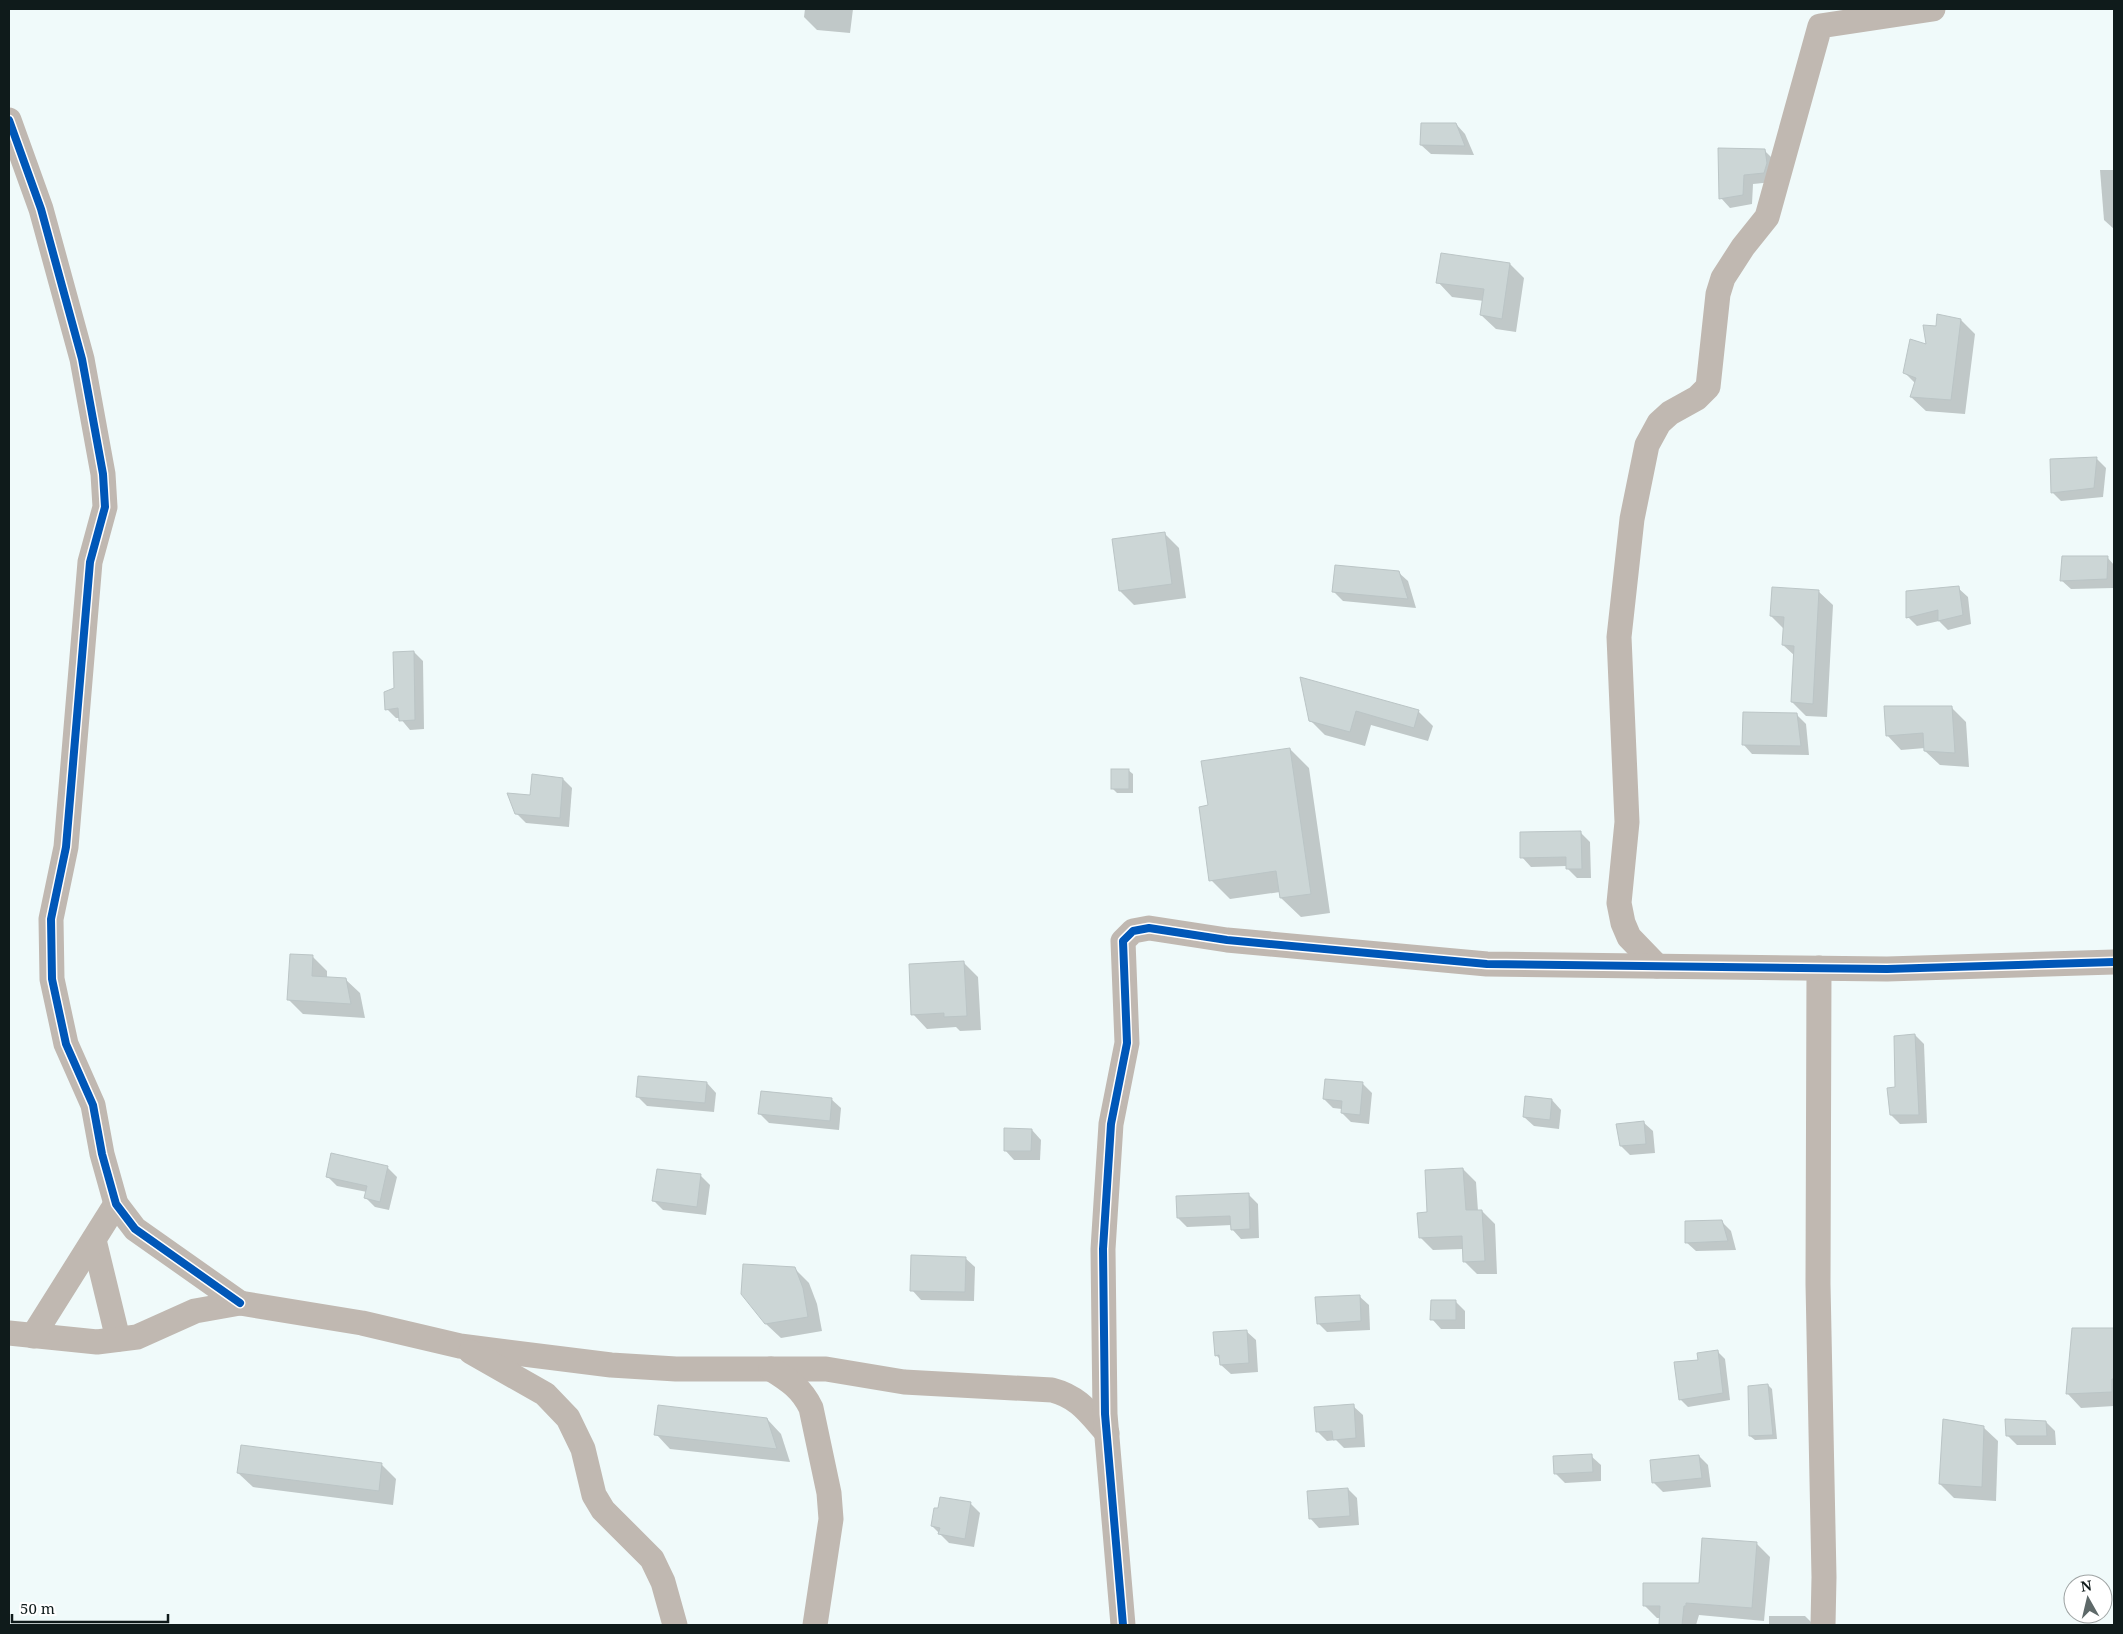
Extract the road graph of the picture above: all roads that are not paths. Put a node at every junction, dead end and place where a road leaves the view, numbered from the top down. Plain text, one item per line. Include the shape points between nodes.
1 (1933, 9) edge
2 (9, 120) edge
3 (2114, 962) edge
4 (1657, 966) junction
5 (1819, 968) junction
6 (116, 1204) junction
7 (94, 1240) junction
8 (240, 1303) junction
9 (9, 1333) edge
10 (33, 1336) junction
11 (118, 1339) junction
12 (460, 1346) junction
13 (771, 1368) junction
14 (1107, 1433) junction
15 (675, 1625) edge
16 (815, 1625) edge
17 (1123, 1625) edge
18 (1823, 1625) edge

1 - 4 street via 1820,26 1766,217 1723,278 1718,294 1708,387 1698,398 1659,423 1647,445 1632,519 1618,637 1627,822 1619,903 1629,937
2 - 6 street via 40,209 82,359 103,474 105,507 90,562 66,847 51,919 52,978 66,1044 93,1105
3 - 5 street
4 - 5 street
4 - 14 street via 1487,964 1228,940 1149,928 1133,931 1123,941 1127,1043 1111,1124 1102,1249
5 - 18 street via 1818,1284
6 - 7 street
6 - 8 street via 135,1229
7 - 10 street
7 - 11 street
8 - 11 street via 195,1311 137,1337
8 - 12 street via 362,1324
9 - 10 street
10 - 11 street via 97,1342
12 - 13 street via 611,1365 676,1369
12 - 15 street via 545,1394 568,1418 583,1449 594,1494 603,1510 652,1559 663,1582
13 - 14 street via 826,1369 904,1382 1052,1390 1079,1402
13 - 16 street via 793,1382 806,1396 829,1493 831,1519
14 - 17 street

